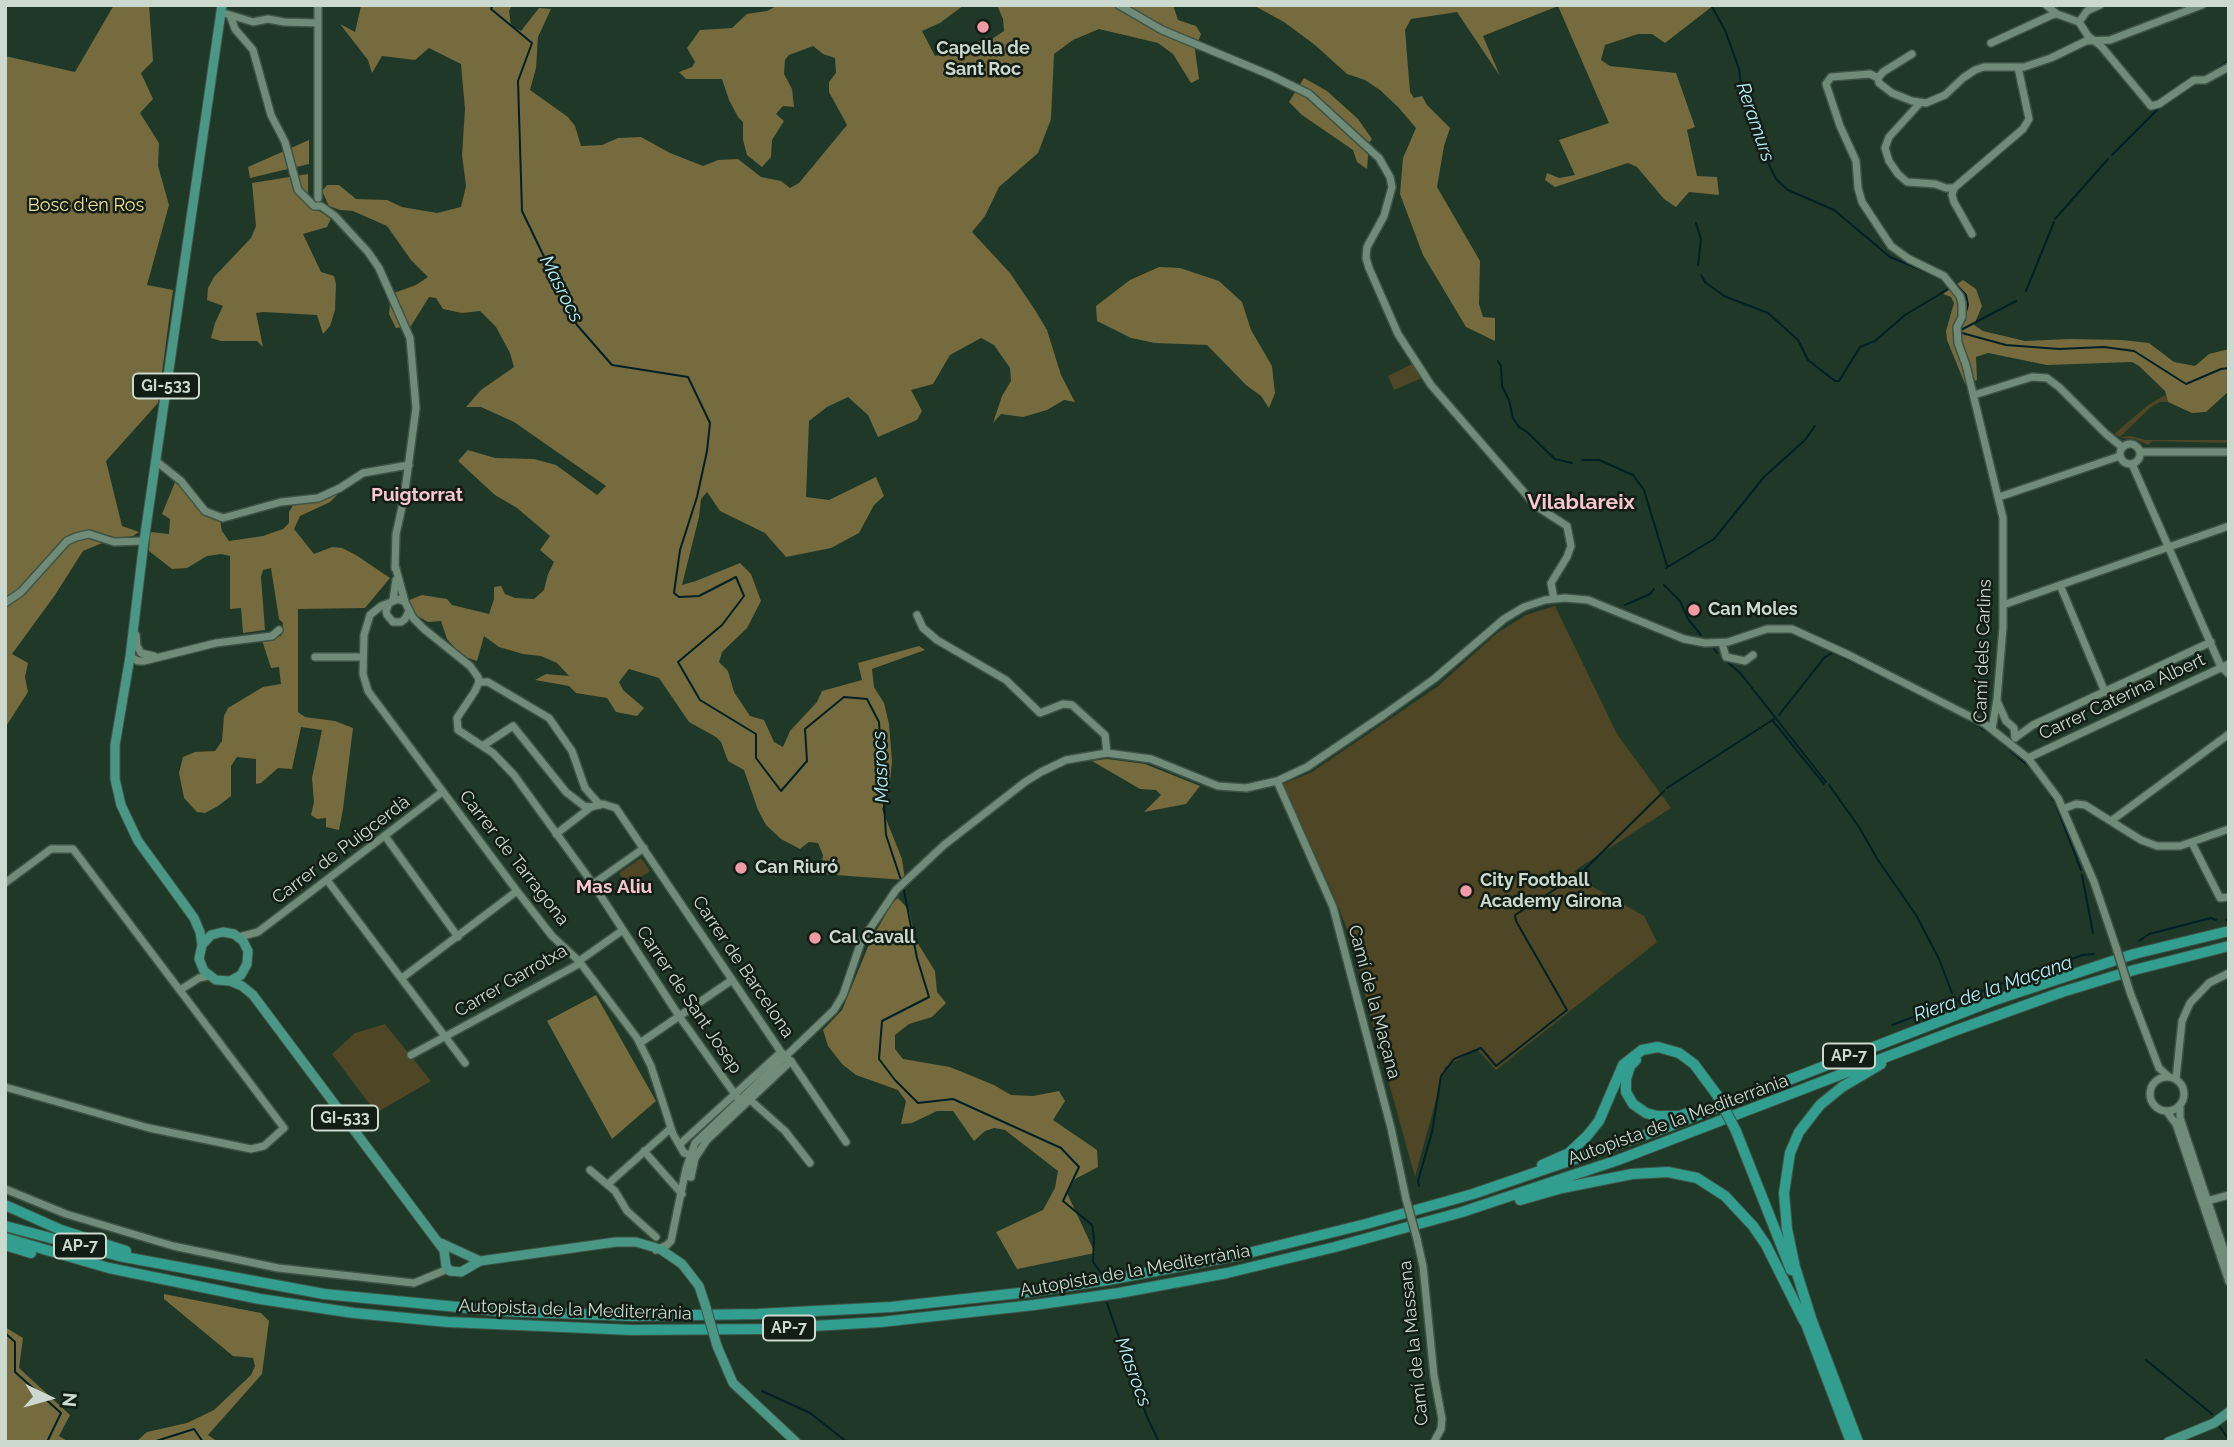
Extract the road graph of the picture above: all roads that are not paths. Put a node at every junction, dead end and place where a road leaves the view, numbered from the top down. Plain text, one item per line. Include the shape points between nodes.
1 (318, 5) edge
2 (1118, 5) edge
3 (2046, 5) edge
4 (2100, 5) edge
5 (2202, 5) edge
6 (2087, 8) edge
7 (224, 11) edge
8 (2057, 14) junction
9 (2079, 22) junction
10 (318, 23) junction
11 (2094, 40) junction
12 (1991, 43) dead end
13 (1912, 54) dead end
14 (2018, 67) junction
15 (2229, 67) edge
16 (1878, 78) junction
17 (1920, 103) junction
18 (1954, 188) junction
19 (317, 202) junction
20 (1972, 234) dead end
21 (1974, 395) junction
22 (2122, 447) junction
23 (2140, 452) junction
24 (2229, 452) edge
25 (2120, 456) junction
26 (156, 461) junction
27 (2133, 464) junction
28 (409, 465) junction
29 (1999, 497) junction
30 (2229, 526) edge
31 (144, 543) junction
32 (2170, 547) junction
33 (394, 565) junction
34 (2060, 586) junction
35 (1554, 599) junction
36 (391, 601) junction
37 (405, 602) junction
38 (5, 603) edge
39 (2003, 605) junction
40 (409, 611) junction
41 (387, 615) junction
42 (916, 615) dead end
43 (133, 622) junction
44 (401, 622) junction
45 (368, 623) junction
46 (424, 629) junction
47 (279, 630) dead end
48 (2211, 642) junction
49 (1722, 643) junction
50 (1754, 655) dead end
51 (315, 657) dead end
52 (363, 657) junction
53 (138, 658) junction
54 (2225, 666) edge
55 (2229, 674) edge
56 (124, 682) junction
57 (479, 682) junction
58 (2105, 692) junction
59 (1997, 699) junction
60 (2009, 722) junction
61 (2034, 725) junction
62 (1993, 727) junction
63 (2229, 734) edge
64 (2013, 740) junction
65 (484, 746) junction
66 (1107, 753) junction
67 (2028, 758) junction
68 (1277, 781) junction
69 (442, 792) junction
70 (600, 805) junction
71 (591, 807) junction
72 (2063, 809) junction
73 (2111, 821) junction
74 (2229, 829) edge
75 (556, 834) junction
76 (385, 836) junction
77 (2192, 843) junction
78 (644, 848) junction
79 (327, 880) junction
80 (5, 883) edge
81 (593, 884) junction
82 (517, 891) junction
83 (2229, 897) edge
84 (194, 918) junction
85 (623, 930) junction
86 (2229, 931) edge
87 (258, 932) junction
88 (218, 933) junction
89 (239, 937) junction
90 (458, 937) junction
91 (202, 946) junction
92 (2229, 946) edge
93 (248, 951) junction
94 (579, 961) junction
95 (200, 963) junction
96 (245, 970) junction
97 (2229, 973) edge
98 (208, 976) junction
99 (402, 978) junction
100 (732, 980) junction
101 (230, 981) junction
102 (191, 982) junction
103 (180, 990) junction
104 (253, 995) junction
105 (680, 1016) junction
106 (1954, 1031) junction
107 (445, 1037) junction
108 (640, 1043) junction
109 (411, 1055) dead end
110 (786, 1056) junction
111 (465, 1063) dead end
112 (2159, 1068) junction
113 (1807, 1073) junction
114 (2172, 1078) junction
115 (2157, 1081) junction
116 (5, 1087) edge
117 (1715, 1096) junction
118 (742, 1098) junction
119 (2180, 1107) junction
120 (2167, 1112) junction
121 (671, 1128) junction
122 (846, 1142) dead end
123 (680, 1144) junction
124 (694, 1146) junction
125 (644, 1151) junction
126 (690, 1155) junction
127 (810, 1163) dead end
128 (590, 1170) dead end
129 (685, 1176) junction
130 (608, 1184) junction
131 (5, 1189) edge
132 (682, 1194) junction
133 (2229, 1195) edge
134 (2207, 1201) junction
135 (5, 1205) edge
136 (1480, 1207) junction
137 (1417, 1210) junction
138 (5, 1226) edge
139 (656, 1237) dead end
140 (5, 1238) edge
141 (672, 1238) junction
142 (1417, 1240) joint
143 (437, 1241) junction
144 (625, 1244) junction
145 (5, 1245) edge
146 (660, 1250) junction
147 (456, 1251) junction
148 (466, 1256) junction
149 (446, 1258) junction
150 (480, 1261) junction
151 (156, 1263) junction
152 (2229, 1265) edge
153 (110, 1268) junction
154 (465, 1268) junction
155 (448, 1269) junction
156 (2229, 1282) edge
157 (699, 1286) junction
158 (704, 1301) junction
159 (1808, 1319) junction
160 (2229, 1412) edge
161 (2229, 1421) edge
162 (2214, 1423) junction
163 (2186, 1438) edge
164 (798, 1441) edge
165 (1434, 1442) edge
166 (1851, 1442) edge
167 (1858, 1442) edge
168 (2168, 1442) edge

1 - 10 street
2 - 35 street via 1161,30 1309,94 1379,158 1392,187 1384,216 1367,247 1369,268 1398,334 1431,385 1536,506 1567,526 1571,546 1551,583
3 - 8 street
4 - 6 street
5 - 11 street via 2110,40
6 - 9 street
7 - 10 street via 253,22
7 - 19 street via 253,50 298,190 306,200
7 - 26 main road, GI-533
8 - 9 street
8 - 12 street
9 - 11 street
10 - 19 street
11 - 14 street
11 - 15 street via 2151,106 2194,80 2205,80
13 - 16 street
14 - 17 street via 1975,70 1945,95
14 - 18 street via 2029,119
16 - 17 street via 1892,93
16 - 21 street, Camí dels Carlins via 1865,74 1831,77 1826,90 1856,161 1862,202 1891,246 1909,260 1935,270 1962,303 1957,335
17 - 18 street via 1889,137 1885,148 1889,161 1908,183
18 - 20 street via 1954,202
19 - 28 street via 335,216 379,268 410,338 416,408
21 - 22 street via 2032,377 2047,378
21 - 29 street, Camí dels Carlins
22 - 23 street via 2129,443
22 - 25 street
23 - 24 street
23 - 27 street
25 - 27 street
25 - 29 street
26 - 28 street via 181,481 205,511 223,518 281,502 318,498 363,472
26 - 31 main road, GI-533
27 - 32 street
28 - 33 street
29 - 39 street, Camí dels Carlins
30 - 32 street
31 - 38 street via 114,542 89,534 76,537
31 - 43 main road, GI-533
32 - 34 street
32 - 48 street
33 - 36 street via 396,585
33 - 37 street
34 - 39 street
34 - 58 street
35 - 49 street via 1588,600 1688,640
35 - 68 street via 1524,607 1504,619 1385,714 1307,767
36 - 37 street
36 - 41 street
36 - 45 street via 370,615
37 - 40 street
39 - 59 street, Camí dels Carlins
40 - 44 street
40 - 46 street
41 - 44 street
41 - 45 street via 374,616
42 - 66 street via 937,640 1006,680 1040,713 1072,705 1105,735
43 - 53 main road, GI-533
43 - 56 main road, GI-533
44 - 46 street
45 - 52 street, Carrer de Tarragona
46 - 57 street via 470,666
47 - 53 street via 272,636
48 - 54 street
48 - 58 street
49 - 50 street via 1726,657 1745,661
49 - 62 street via 1767,629 1801,632
51 - 52 street
52 - 69 street, Carrer de Tarragona via 368,691
53 - 56 main road, GI-533
54 - 55 street
54 - 67 street, Carrer Caterina Albert
56 - 84 main road, GI-533 via 115,779 128,825
57 - 65 street, Carrer de Sant Josep via 456,724 462,734
57 - 70 street via 488,682 549,718 572,751 585,788
58 - 61 street
59 - 60 street
59 - 62 street, Camí dels Carlins
60 - 61 street
60 - 62 street via 1999,721
60 - 64 street via 2014,728
61 - 64 street
62 - 64 street, Camí dels Carlins
63 - 73 street
64 - 67 street, Camí dels Carlins
65 - 71 street via 513,726 566,792
65 - 75 street, Carrer de Sant Josep via 514,775
66 - 68 street via 1150,759 1218,786 1246,788
66 - 110 street via 1075,757 1041,772 944,845 903,883 888,898 861,942 834,1010
67 - 72 street, Camí dels Carlins
68 - 142 street, Camí de la Maçana, bridge via 1333,906
69 - 76 street, Carrer de Puigcerdà
69 - 82 street, Carrer de Tarragona
70 - 71 street
70 - 78 street, Carrer de Barcelona via 616,808
71 - 75 street
72 - 73 street via 2085,805
72 - 112 street, Camí dels Carlins, bridge via 2094,882
73 - 77 street via 2149,844 2173,847
74 - 77 street
75 - 81 street, Carrer de Sant Josep
76 - 79 street, Carrer de Puigcerdà
76 - 90 street
77 - 83 street via 2220,898
78 - 81 street
78 - 100 street, Carrer de Barcelona
79 - 87 street, Carrer de Puigcerdà
79 - 99 street
80 - 103 street via 51,849 73,849
81 - 85 street, Carrer de Sant Josep
82 - 90 street
82 - 94 street, Carrer de Tarragona via 552,936
84 - 88 main road, GI-533
84 - 91 main road, GI-533
85 - 94 street, Carrer Garrotxa
85 - 105 street, Carrer de Sant Josep
86 - 113 highway, Autopista de la Mediterrània / AP-7 via 2058,978
87 - 89 street, Carrer de Puigcerdà
87 - 93 street, Carrer de Puigcerdà
88 - 89 main road, GI-533
88 - 91 main road
89 - 93 main road
90 - 99 street
91 - 95 main road, GI-533
92 - 106 highway, Autopista de la Mediterrània / AP-7 via 2107,977
93 - 96 main road, GI-533
94 - 107 street, Carrer Garrotxa
94 - 108 street, Carrer de Tarragona
95 - 98 main road
95 - 102 street
96 - 101 main road
96 - 104 main road, GI-533
97 - 114 street via 2209,983 2190,1003
98 - 101 main road, GI-533
98 - 102 street
99 - 107 street
100 - 105 street
100 - 110 street, Carrer de Barcelona
101 - 104 main road, GI-533
102 - 103 street
103 - 116 street via 284,1128 264,1146 251,1149 149,1128
104 - 143 main road, GI-533
105 - 108 street
105 - 118 street, Carrer de Sant Josep
106 - 136 highway, Autopista de la Mediterrània / AP-7 via 1702,1129
106 - 159 highway via 1895,1055 1842,1087 1815,1110 1796,1138 1785,1176 1785,1210
107 - 109 street, Carrer Garrotxa
107 - 111 street
108 - 121 street, Carrer de Tarragona
110 - 118 street
110 - 118 street
110 - 122 street, Carrer de Barcelona
112 - 114 street, Camí dels Carlins
112 - 115 street, Camí dels Carlins
113 - 117 highway via 1767,1082 1680,1116 1663,1116 1646,1113 1633,1104 1626,1092 1627,1072 1634,1060 1647,1053 1670,1054 1691,1068
113 - 137 highway, Autopista de la Mediterrània / AP-7 via 1572,1161
114 - 115 street
114 - 119 street via 2185,1093
115 - 120 street via 2151,1100
117 - 137 highway via 1694,1064 1679,1053 1658,1046 1642,1050 1623,1065 1599,1121 1569,1153 1439,1198
117 - 159 highway, bridge via 1734,1132
118 - 123 street
118 - 124 street
118 - 126 street
118 - 127 street, Carrer de Sant Josep via 785,1131
119 - 120 street
119 - 134 street
120 - 156 street via 2178,1129
121 - 123 street, Carrer de Tarragona
121 - 125 street
123 - 124 street
123 - 126 street, Carrer de Tarragona
124 - 126 street
125 - 130 street
125 - 132 street
126 - 129 street
126 - 129 street via 691,1177
128 - 130 street
129 - 132 street
130 - 139 street via 627,1211
131 - 155 street via 66,1214 161,1243 278,1268 414,1283
132 - 141 street
133 - 134 street
134 - 152 street
135 - 151 highway
136 - 153 highway, Autopista de la Mediterrània / AP-7 via 1311,1253 1119,1293 966,1314 794,1328 621,1330 448,1322 290,1304
136 - 159 highway via 1632,1174 1668,1172 1697,1178 1725,1196 1753,1226
137 - 151 highway, Autopista de la Mediterrània / AP-7 via 1240,1255 1108,1280 915,1305 770,1314 622,1316 447,1307 324,1294
138 - 151 highway, Autopista de la Mediterrània / AP-7
140 - 153 highway, Autopista de la Mediterrània / AP-7
141 - 144 street via 658,1245 634,1240
141 - 146 street
141 - 157 street via 673,1252
142 - 165 street, Camí de la Massana via 1442,1419
143 - 147 main road, GI-533
143 - 149 main road, GI-533
144 - 146 main road, GI-533 via 646,1244
144 - 150 main road, GI-533
144 - 158 main road, GI-533 via 674,1264
145 - 153 highway via 96,1270
146 - 157 main road, GI-533 via 682,1264
147 - 148 main road, GI-533
147 - 149 main road
148 - 150 main road, GI-533
148 - 154 main road
149 - 155 main road, GI-533
150 - 154 main road, GI-533
154 - 155 main road, GI-533 via 458,1272
157 - 158 main road, GI-533
158 - 164 main road, GI-533, bridge via 733,1383
159 - 166 highway
159 - 167 highway
160 - 162 main road
161 - 162 main road
162 - 163 main road
163 - 168 main road

